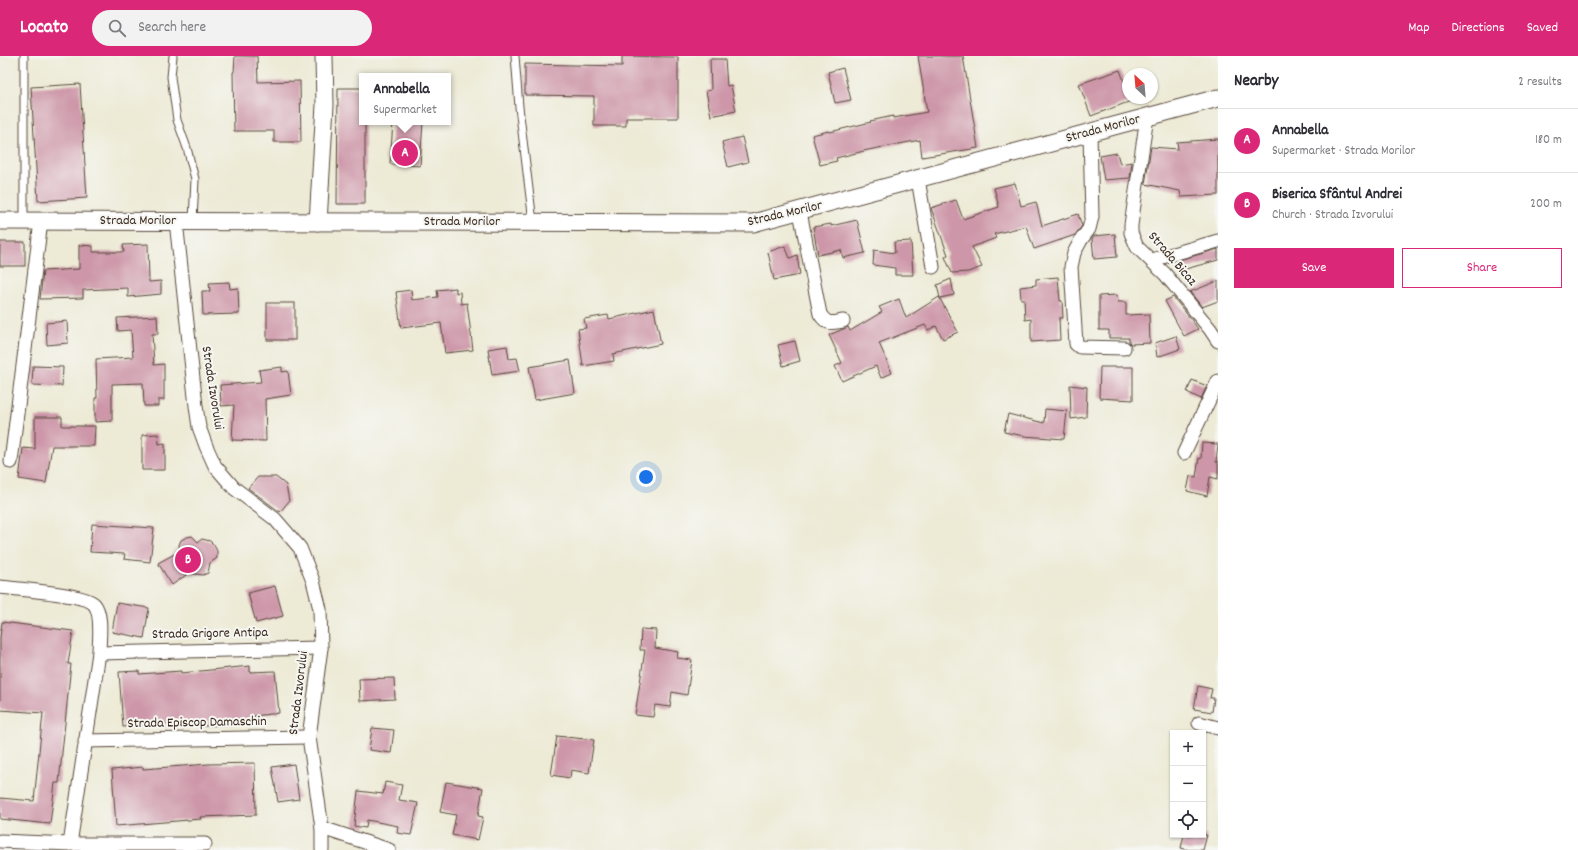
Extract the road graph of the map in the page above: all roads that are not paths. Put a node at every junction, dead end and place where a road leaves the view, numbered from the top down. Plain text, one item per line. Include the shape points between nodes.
1 (24, 56) edge
2 (173, 56) edge
3 (324, 56) edge
4 (515, 56) edge
5 (1218, 98) edge
6 (1148, 117) junction
7 (1090, 132) junction
8 (918, 179) junction
9 (800, 212) junction
10 (0, 221) edge
11 (24, 221) junction
12 (41, 221) junction
13 (176, 221) junction
14 (193, 221) junction
15 (318, 222) junction
16 (533, 222) junction
17 (1218, 241) edge
18 (1152, 260) junction
19 (933, 266) dead end
20 (843, 321) dead end
21 (1218, 341) edge
22 (1124, 348) dead end
23 (1218, 380) edge
24 (1184, 453) dead end
25 (10, 462) dead end
26 (0, 587) edge
27 (321, 648) junction
28 (99, 653) junction
29 (1199, 723) dead end
30 (1218, 728) edge
31 (309, 737) junction
32 (85, 741) junction
33 (322, 828) junction
34 (0, 841) edge
35 (70, 844) junction
36 (205, 844) dead end
37 (322, 850) edge
38 (389, 850) edge

1 - 11 lane
2 - 14 lane via 171,77 177,120 195,179
3 - 15 street via 325,105
4 - 16 lane
5 - 6 street, Strada Morilor
6 - 7 street, Strada Morilor
6 - 18 street, Strada Bicaz via 1131,233 1137,247
7 - 8 street, Strada Morilor
7 - 22 street via 1092,218 1089,229 1074,253 1071,267 1075,339 1080,347
8 - 9 street, Strada Morilor
8 - 19 street
9 - 16 street, Strada Morilor via 753,223
9 - 20 street via 820,314 829,323
10 - 11 street, Strada Morilor
11 - 12 street, Strada Morilor
12 - 13 street, Strada Morilor
12 - 25 street
13 - 14 street, Strada Morilor
13 - 27 street, Strada Izvorului via 195,398 206,446 224,477 245,498 275,519 300,548 313,581 320,609
14 - 15 street, Strada Morilor
15 - 16 street, Strada Morilor
17 - 18 street
18 - 21 street, Strada Bicaz
23 - 24 street
26 - 28 street via 80,597 94,604 100,621
27 - 28 street, Strada Grigore Antipa
27 - 31 street, Strada Izvorului
28 - 32 street
29 - 30 street
31 - 32 street, Strada Episcop Damaschin
31 - 33 street, Strada Izvorului
32 - 35 street
33 - 37 street, Strada Izvorului
33 - 38 street
34 - 35 street
35 - 36 street

